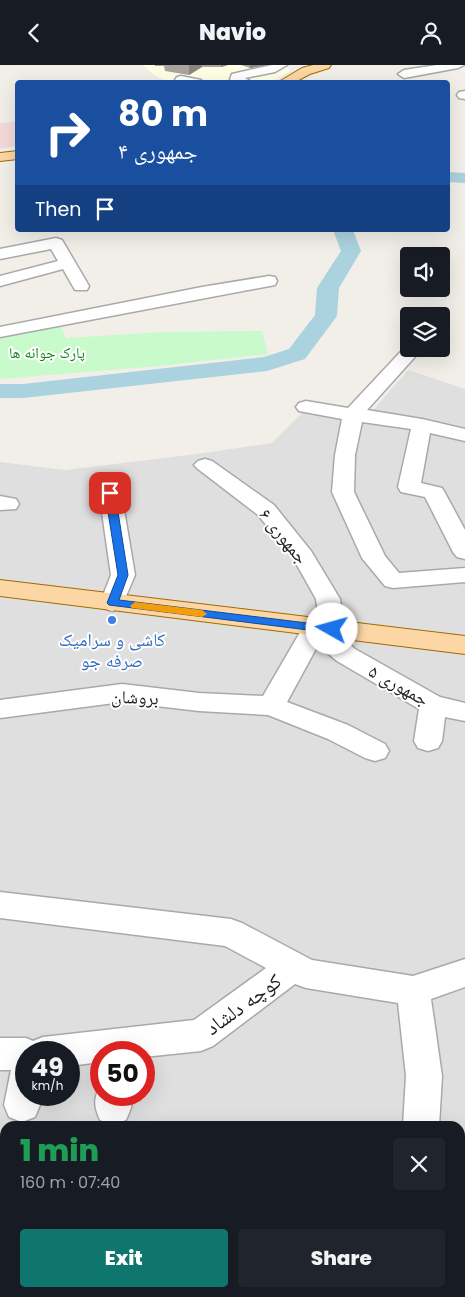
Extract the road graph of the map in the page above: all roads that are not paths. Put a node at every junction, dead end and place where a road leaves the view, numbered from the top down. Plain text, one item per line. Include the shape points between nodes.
1 (281, 65) edge
2 (325, 65) edge
3 (458, 65) edge
4 (404, 74) dead end
5 (239, 80) edge
6 (289, 80) edge
7 (15, 155) edge
8 (0, 157) edge
9 (0, 254) edge
10 (69, 263) junction
11 (0, 281) edge
12 (269, 281) dead end
13 (81, 286) dead end
14 (0, 332) edge
15 (406, 357) edge
16 (306, 407) dead end
17 (353, 414) junction
18 (422, 425) junction
19 (465, 435) edge
20 (205, 465) dead end
21 (110, 493) dead end
22 (465, 552) edge
23 (465, 575) edge
24 (0, 588) edge
25 (112, 603) junction
26 (323, 629) junction
27 (465, 645) edge
28 (433, 705) junction
29 (271, 706) junction
30 (0, 709) edge
31 (465, 712) edge
32 (428, 741) dead end
33 (375, 751) dead end
34 (0, 905) edge
35 (293, 967) junction
36 (465, 973) edge
37 (413, 991) junction
38 (155, 1042) edge
39 (0, 1054) edge
40 (15, 1054) edge
41 (421, 1121) edge

1 - 5 street via 236,76
2 - 6 main road
3 - 4 street
7 - 8 main road
9 - 10 street via 56,243
10 - 11 street
10 - 13 street
12 - 14 street
15 - 17 street
16 - 17 street
17 - 18 street
17 - 23 street via 345,455 343,492 374,559 393,581
18 - 19 street
18 - 22 street via 409,487 434,493
20 - 26 lane, جمهوری ۶ via 266,510 303,556 328,599
21 - 25 street via 123,575
24 - 25 main road
25 - 26 main road
26 - 27 main road
26 - 28 street, جمهوری ۵ via 346,655
26 - 29 street
28 - 31 street, جمهوری ۵
28 - 32 street
29 - 30 street, بروشان via 122,693
29 - 33 street, بروشان via 338,732
34 - 35 street via 231,933
35 - 37 street via 306,974
35 - 38 street, کوچه دلشاد via 201,1035
36 - 37 street
37 - 41 street via 424,1076
39 - 40 street

